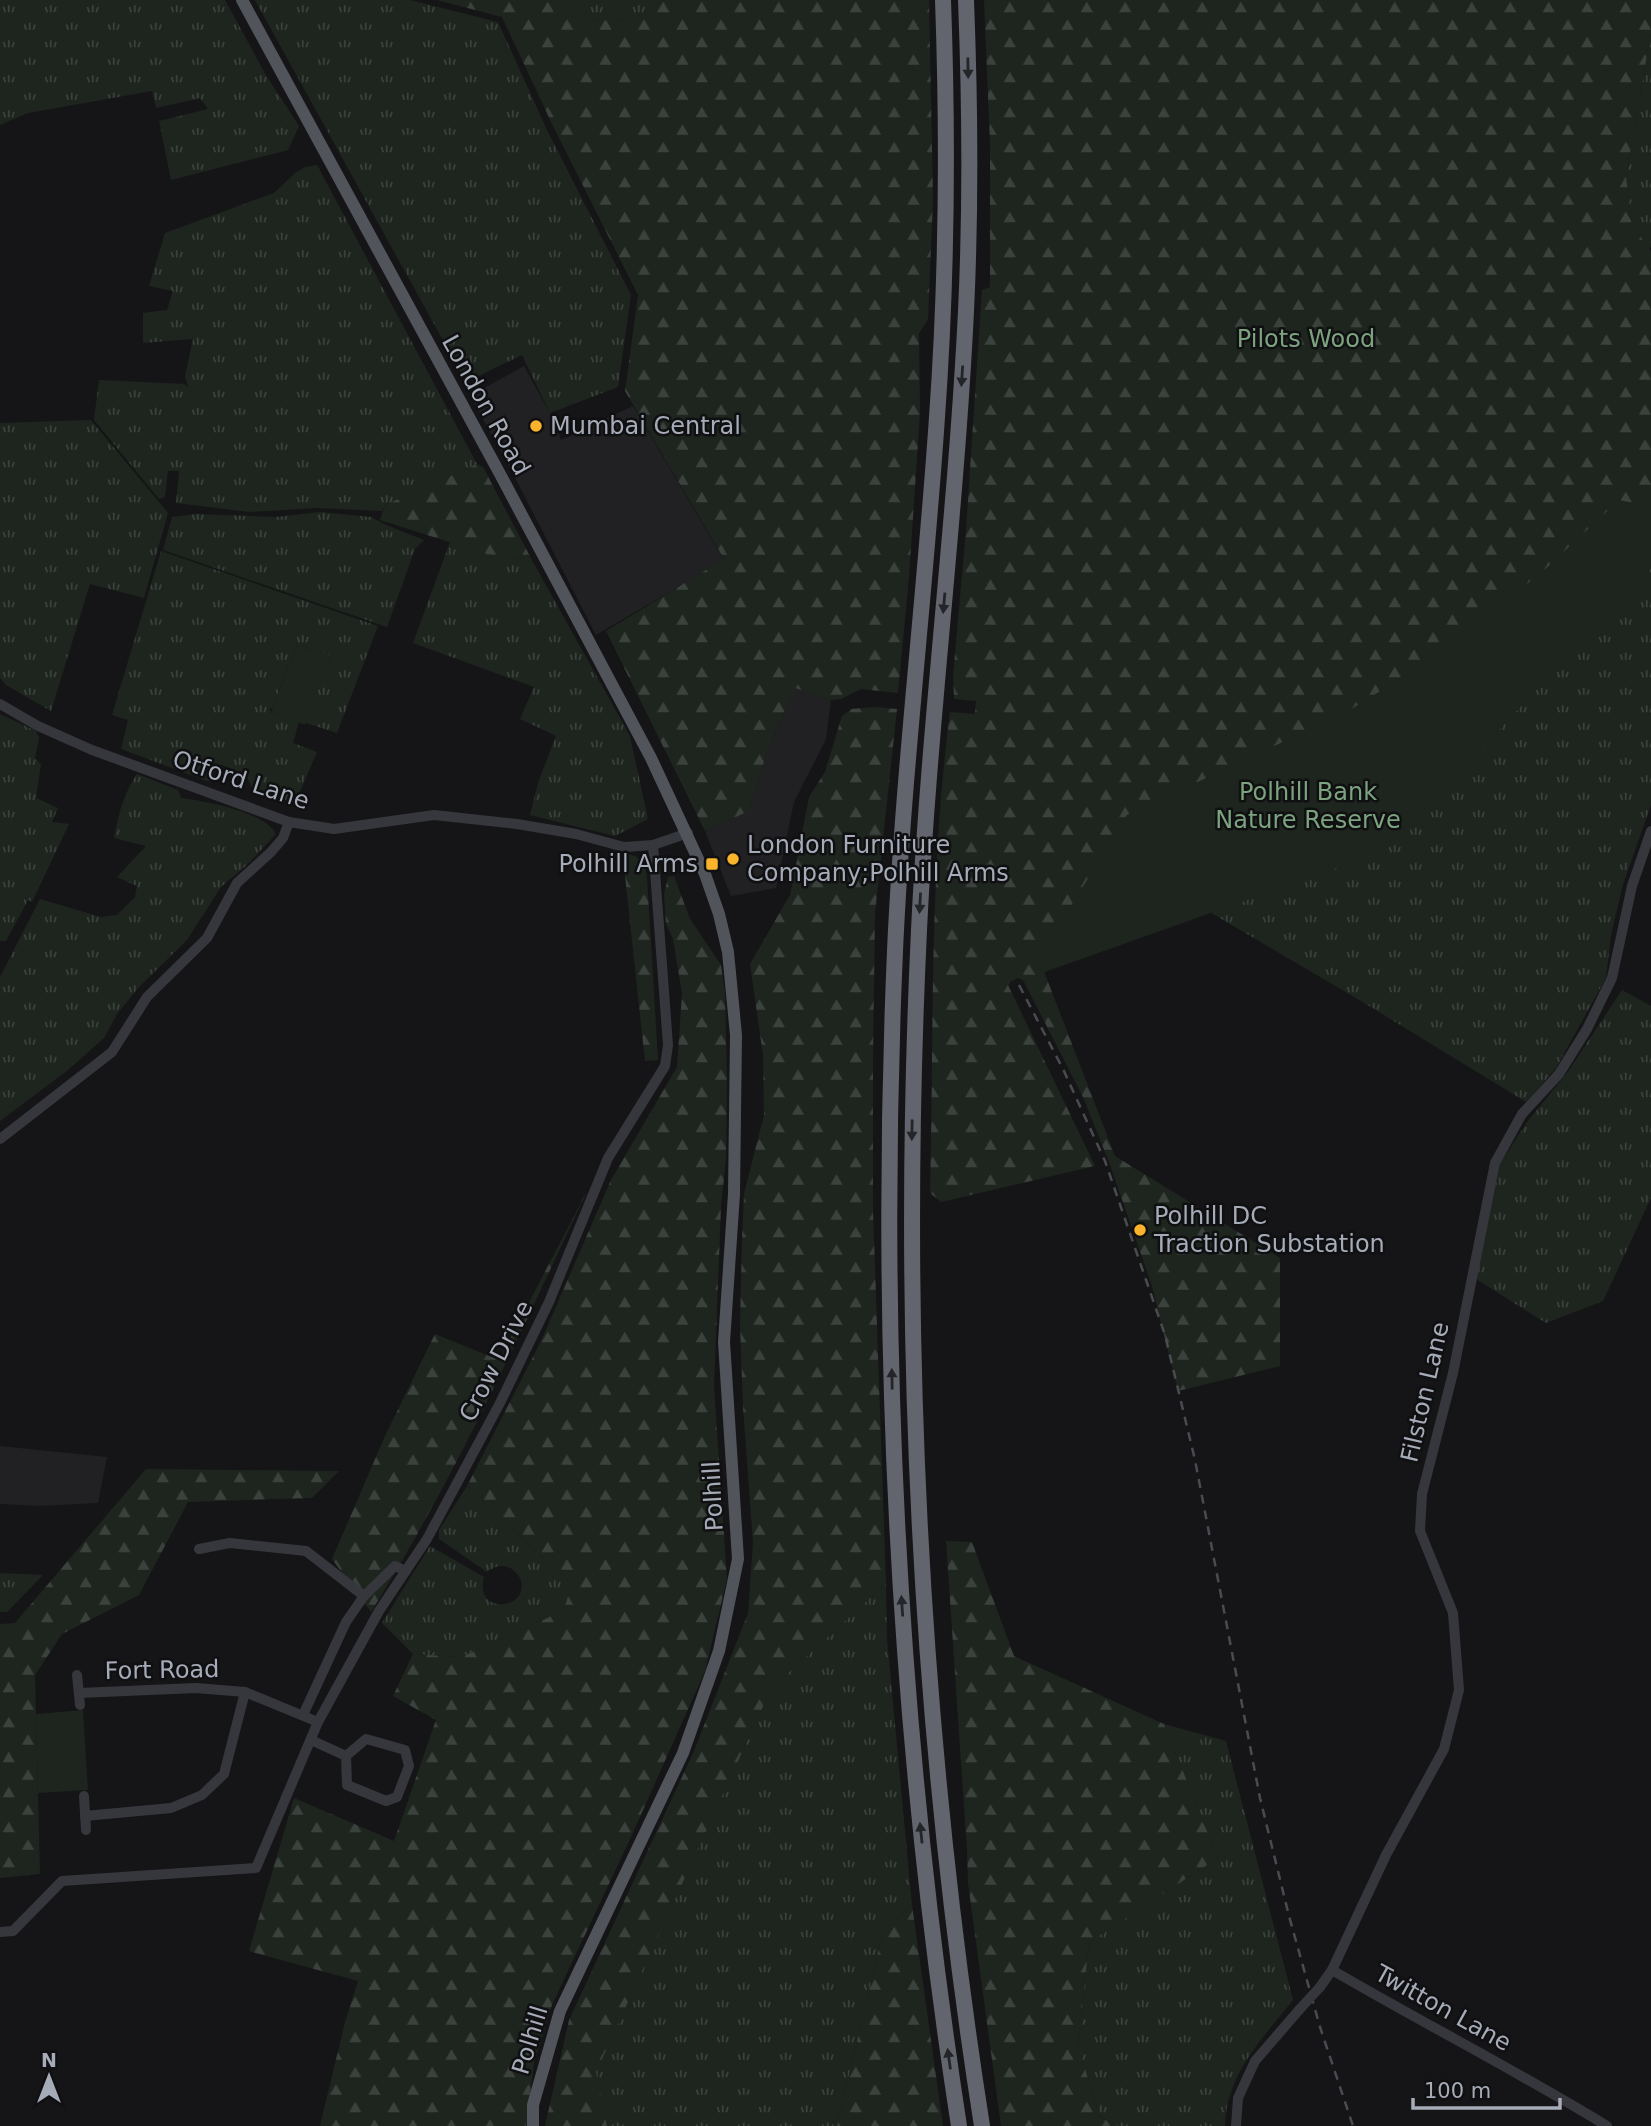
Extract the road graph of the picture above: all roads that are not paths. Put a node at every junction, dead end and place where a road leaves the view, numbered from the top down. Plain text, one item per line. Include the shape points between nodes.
1 (242, 0) edge
2 (943, 0) edge
3 (966, 0) edge
4 (0, 704) edge
5 (289, 822) junction
6 (1651, 831) edge
7 (688, 832) junction
8 (653, 845) junction
9 (0, 1139) edge
10 (199, 1549) dead end
11 (406, 1571) junction
12 (364, 1596) junction
13 (77, 1675) dead end
14 (246, 1692) junction
15 (303, 1715) junction
16 (318, 1722) junction
17 (311, 1740) junction
18 (346, 1756) junction
19 (84, 1796) dead end
20 (85, 1816) junction
21 (86, 1830) dead end
22 (0, 1932) edge
23 (1332, 1970) junction
24 (533, 2126) edge
25 (959, 2126) edge
26 (982, 2126) edge
27 (1236, 2126) edge
28 (1606, 2126) edge

1 - 7 main road, London Road
25 -> 2 highway via 930,1911 909,1700 894,1464 890,1268 892,1046 901,849 943,318
3 -> 26 highway via 966,308 922,878 913,1089 912,1287 916,1456 932,1708 954,1926
4 - 5 street, Otford Lane via 92,750
5 - 8 street, Otford Lane via 334,829 435,815 530,826 624,847
5 - 9 street via 283,838 237,884 207,938 147,997 112,1052
6 - 23 street, Filston Lane via 1632,886 1612,978 1559,1074 1522,1114 1495,1163 1453,1373 1422,1494 1420,1531 1453,1613 1459,1690 1444,1749 1386,1855
7 - 8 street, Otford Lane
7 - 24 main road, Polhill via 724,933 736,1035 724,1342 737,1559 719,1651 682,1753 559,2011 533,2105
8 - 11 street, Crow Drive via 668,1045 665,1066 608,1158 550,1302 500,1403
10 - 12 street via 230,1543 306,1551
11 - 12 street via 395,1566
11 - 16 street, Crow Drive
12 - 15 street via 346,1622
13 - 14 street, Fort Road via 80,1699 196,1688
14 - 15 street, Fort Road
14 - 20 street, Fort Road via 224,1774 202,1795 171,1808
15 - 16 street, Fort Road
16 - 17 street, Crow Drive
17 - 18 street
17 - 22 street, Crow Drive via 256,1868 62,1881 13,1931
18 - 18 street via 347,1785 386,1801 397,1797 409,1766 405,1751 366,1739
19 - 20 street
20 - 21 street
23 - 27 street, Filston Lane, bridge via 1255,2061 1238,2098
23 - 28 street, Twitton Lane

